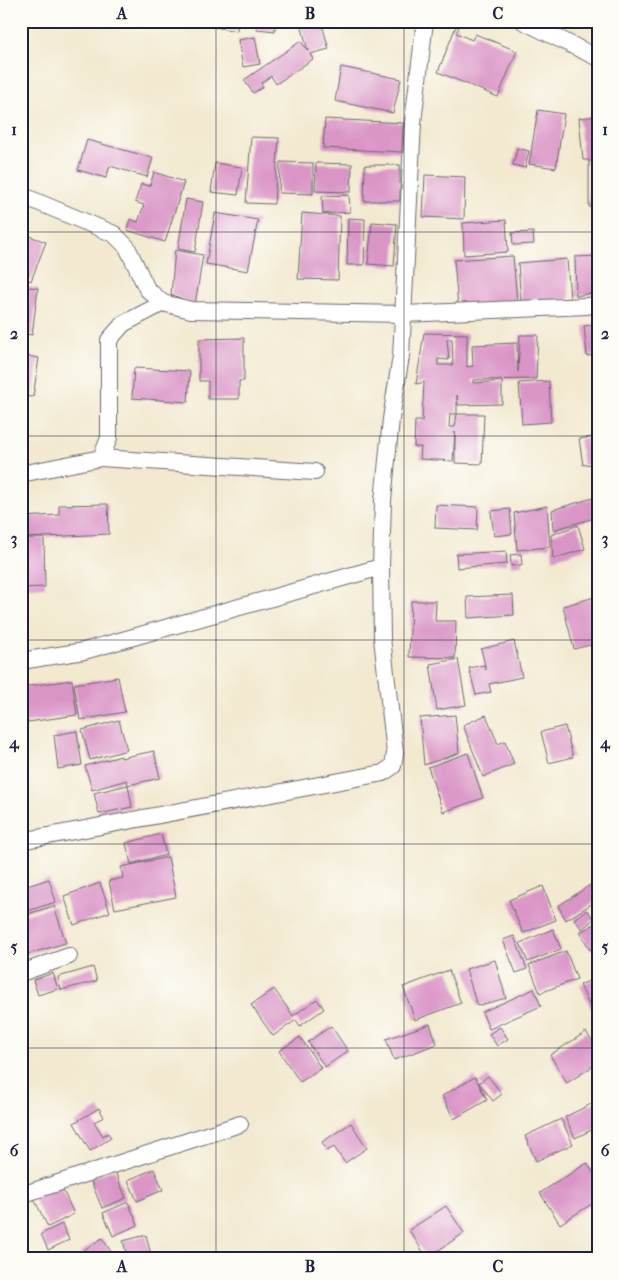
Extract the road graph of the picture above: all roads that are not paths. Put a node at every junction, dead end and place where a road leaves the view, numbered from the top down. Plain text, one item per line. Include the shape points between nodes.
1 (425, 21) edge
2 (523, 21) edge
3 (598, 58) edge
4 (21, 195) edge
5 (163, 303) junction
6 (598, 304) edge
7 (404, 314) junction
8 (101, 458) junction
9 (315, 472) dead end
10 (21, 474) edge
11 (381, 567) junction
12 (21, 661) edge
13 (21, 841) edge
14 (69, 956) dead end
15 (21, 973) edge
16 (240, 1124) dead end
17 (21, 1195) edge

1 - 7 street via 412,122
2 - 3 street
4 - 5 street via 114,234 127,247 147,289
5 - 7 street via 191,310
5 - 8 street via 123,324 109,340 109,438
6 - 7 street
7 - 11 street via 385,474
8 - 9 street
8 - 10 street
11 - 12 street via 84,651
11 - 13 street via 382,638 395,753 393,766 382,773
14 - 15 street
16 - 17 street

